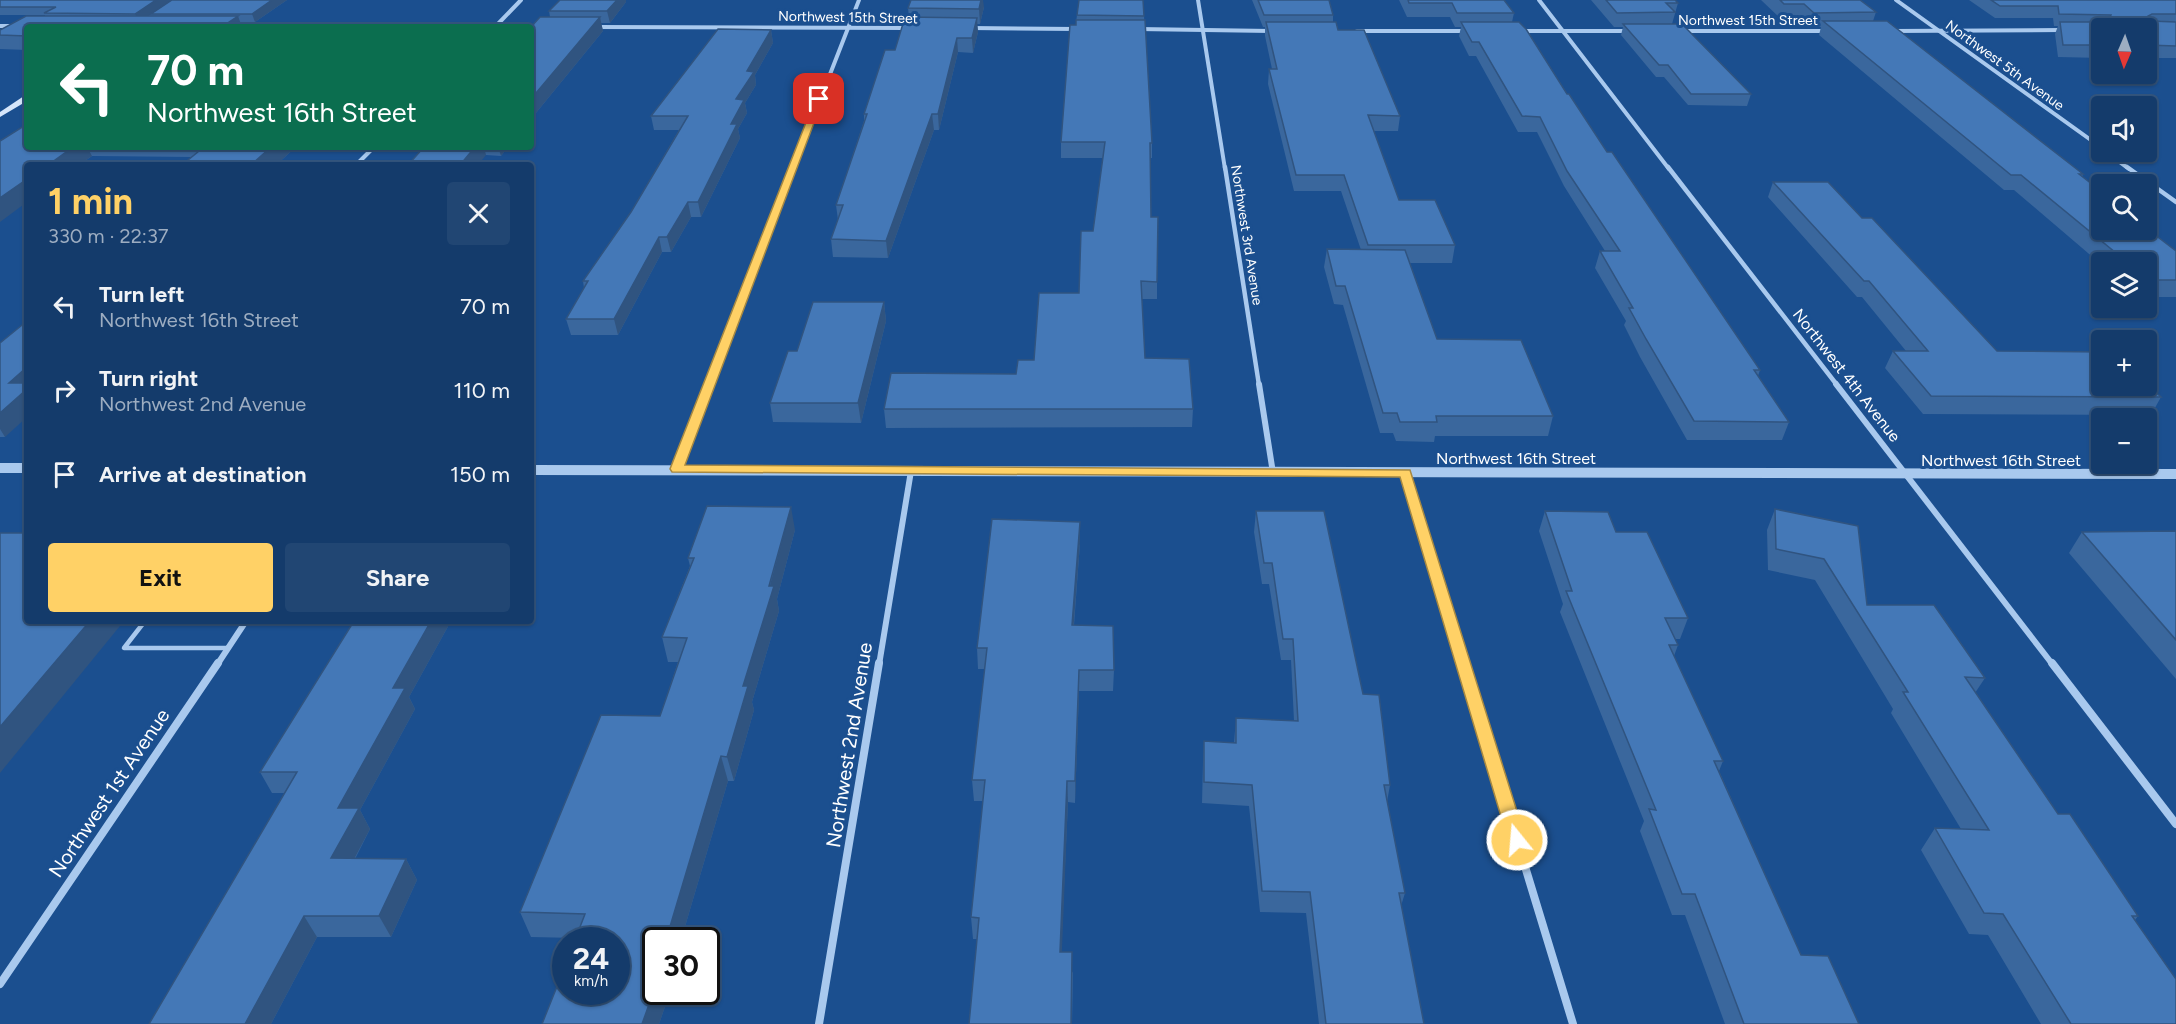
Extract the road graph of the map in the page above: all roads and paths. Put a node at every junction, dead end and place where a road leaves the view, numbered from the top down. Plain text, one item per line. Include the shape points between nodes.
1 (521, 0) edge
2 (859, 0) edge
3 (1198, 0) edge
4 (1539, 0) edge
5 (1896, 0) edge
6 (498, 24) edge
7 (0, 26) edge
8 (22, 26) edge
9 (590, 27) edge
10 (848, 27) junction
11 (915, 28) edge
12 (962, 28) edge
13 (1080, 29) edge
14 (1127, 29) edge
15 (1203, 30) junction
16 (2067, 30) edge
17 (1282, 31) edge
18 (1469, 31) edge
19 (1516, 31) edge
20 (1563, 31) junction
21 (1633, 31) edge
22 (1680, 31) edge
23 (1833, 31) edge
24 (1880, 31) edge
25 (1939, 31) junction
26 (1352, 32) edge
27 (24, 100) edge
28 (0, 115) edge
29 (2091, 140) edge
30 (371, 150) edge
31 (359, 162) edge
32 (2120, 162) edge
33 (2176, 202) edge
34 (0, 468) edge
35 (24, 468) edge
36 (676, 469) junction
37 (534, 470) edge
38 (911, 471) junction
39 (1273, 473) junction
40 (1405, 473) junction
41 (2176, 474) edge
42 (1907, 475) junction
43 (143, 624) edge
44 (244, 624) edge
45 (228, 648) junction
46 (2176, 824) edge
47 (4, 973) edge
48 (0, 984) edge
49 (819, 1024) edge
50 (1572, 1024) edge

1 - 6 street
2 - 10 street
3 - 15 street, Northwest 3rd Avenue
4 - 20 street, Northwest 4th Avenue
5 - 25 street, Northwest 5th Avenue
7 - 8 street
9 - 10 street, Northwest 15th Street
10 - 11 street, Northwest 15th Street
10 - 36 street
12 - 13 street
14 - 15 street
15 - 17 street
15 - 39 street, Northwest 3rd Avenue
16 - 25 street
18 - 26 street
19 - 20 street
20 - 21 street
20 - 42 street, Northwest 4th Avenue
22 - 23 street, Northwest 15th Street
24 - 25 street
25 - 29 street, Northwest 5th Avenue
27 - 28 main road
30 - 31 street
32 - 33 street
34 - 35 street
36 - 37 street, Northwest 16th Street
36 - 38 street, Northwest 16th Street
38 - 39 street, Northwest 16th Street
38 - 49 street, Northwest 2nd Avenue
39 - 40 street, Northwest 16th Street
40 - 42 street, Northwest 16th Street
40 - 50 street
41 - 42 street, Northwest 16th Street
42 - 46 street, Northwest 4th Avenue
43 - 45 lane via 124,648
44 - 45 street, Northwest 1st Avenue
45 - 47 street, Northwest 1st Avenue
47 - 48 street, Northwest 1st Avenue

